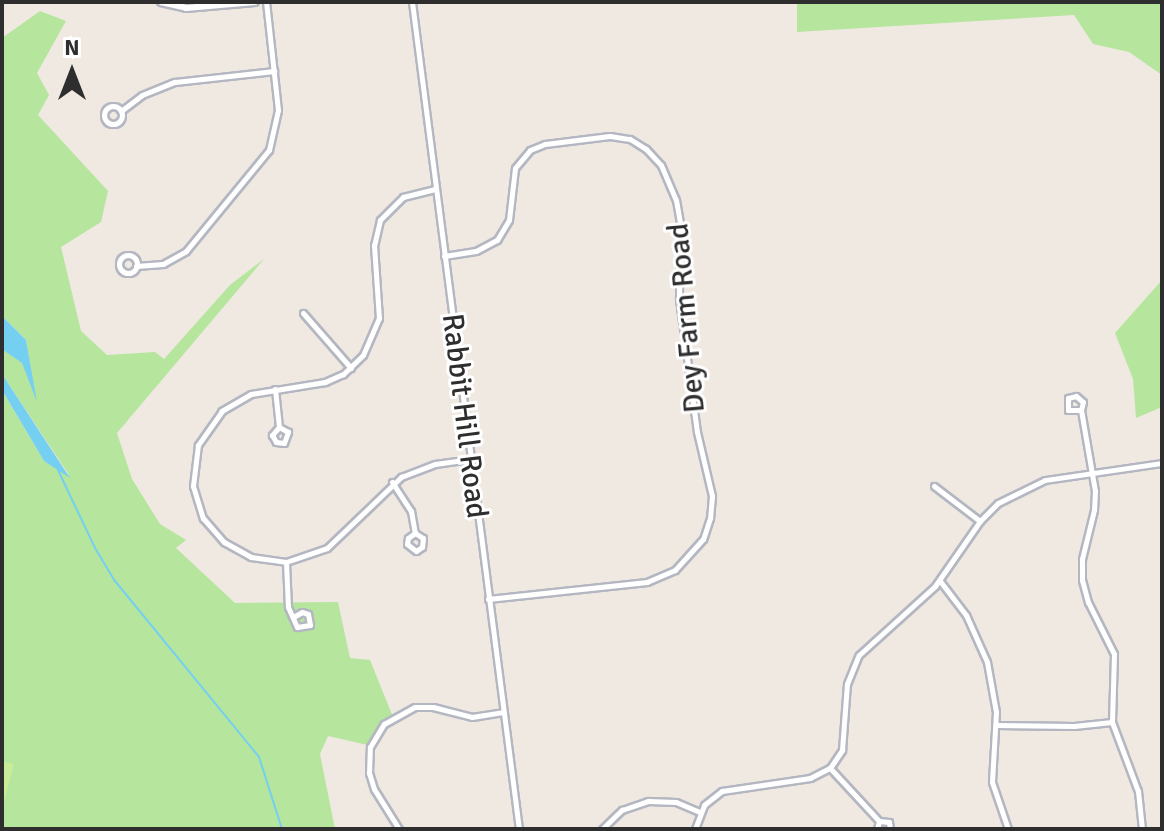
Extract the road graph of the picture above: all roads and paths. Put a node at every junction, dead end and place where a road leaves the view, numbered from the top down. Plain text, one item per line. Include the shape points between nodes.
1 (161, 2) edge
2 (255, 2) edge
3 (266, 2) edge
4 (412, 2) edge
5 (274, 71) junction
6 (121, 111) dead end
7 (435, 189) junction
8 (444, 256) junction
9 (136, 266) dead end
10 (303, 313) dead end
11 (351, 368) junction
12 (275, 389) junction
13 (1081, 410) dead end
14 (279, 427) dead end
15 (470, 459) junction
16 (1162, 463) edge
17 (1092, 472) junction
18 (392, 482) junction
19 (934, 486) dead end
20 (980, 521) junction
21 (415, 533) dead end
22 (286, 562) junction
23 (940, 581) junction
24 (488, 599) junction
25 (295, 616) dead end
26 (503, 712) junction
27 (1112, 722) junction
28 (996, 725) junction
29 (830, 768) junction
30 (699, 812) junction
31 (879, 821) junction
32 (399, 829) edge
33 (519, 829) edge
34 (602, 829) edge
35 (695, 829) edge
36 (877, 829) edge
37 (890, 829) edge
38 (1008, 829) edge
39 (1142, 829) edge

1 - 2 street via 186,8
3 - 5 street
4 - 7 street, Rabbit Hill Road
5 - 6 street via 175,82 142,95
5 - 9 street via 278,119 264,159 186,251 163,264
7 - 8 street, Rabbit Hill Road
7 - 11 street via 403,197 380,220 374,245 379,318 369,347
8 - 15 street, Rabbit Hill Road
8 - 24 street, Dey Farm Road via 476,251 497,240 509,220 515,168 530,150 545,144 610,136 638,143 661,165 679,211 679,299 697,432 712,496 703,539 675,570 647,582
10 - 11 street
11 - 12 street via 325,382
12 - 14 street
12 - 22 street via 241,398 214,418 198,445 193,486 203,518 224,542 251,557
13 - 17 street
15 - 18 street via 422,467
15 - 24 street, Rabbit Hill Road
16 - 17 street
17 - 20 street via 1020,489
17 - 27 street via 1095,500 1082,580 1114,654
18 - 21 street via 411,511
18 - 22 street via 335,541 316,554
19 - 20 street
20 - 23 street
22 - 25 street via 288,607
23 - 28 street via 981,644 992,680
23 - 29 street via 859,655 847,684 842,750
24 - 26 street, Rabbit Hill Road
26 - 32 street via 472,717 415,707 384,724 370,747 369,773
26 - 33 street, Rabbit Hill Road
27 - 28 street
27 - 39 street via 1138,791
28 - 38 street via 992,782
29 - 30 street via 810,778 722,791
29 - 31 street
30 - 34 street via 676,802 648,801 622,810
30 - 35 street
31 - 36 street
31 - 37 street via 888,820

